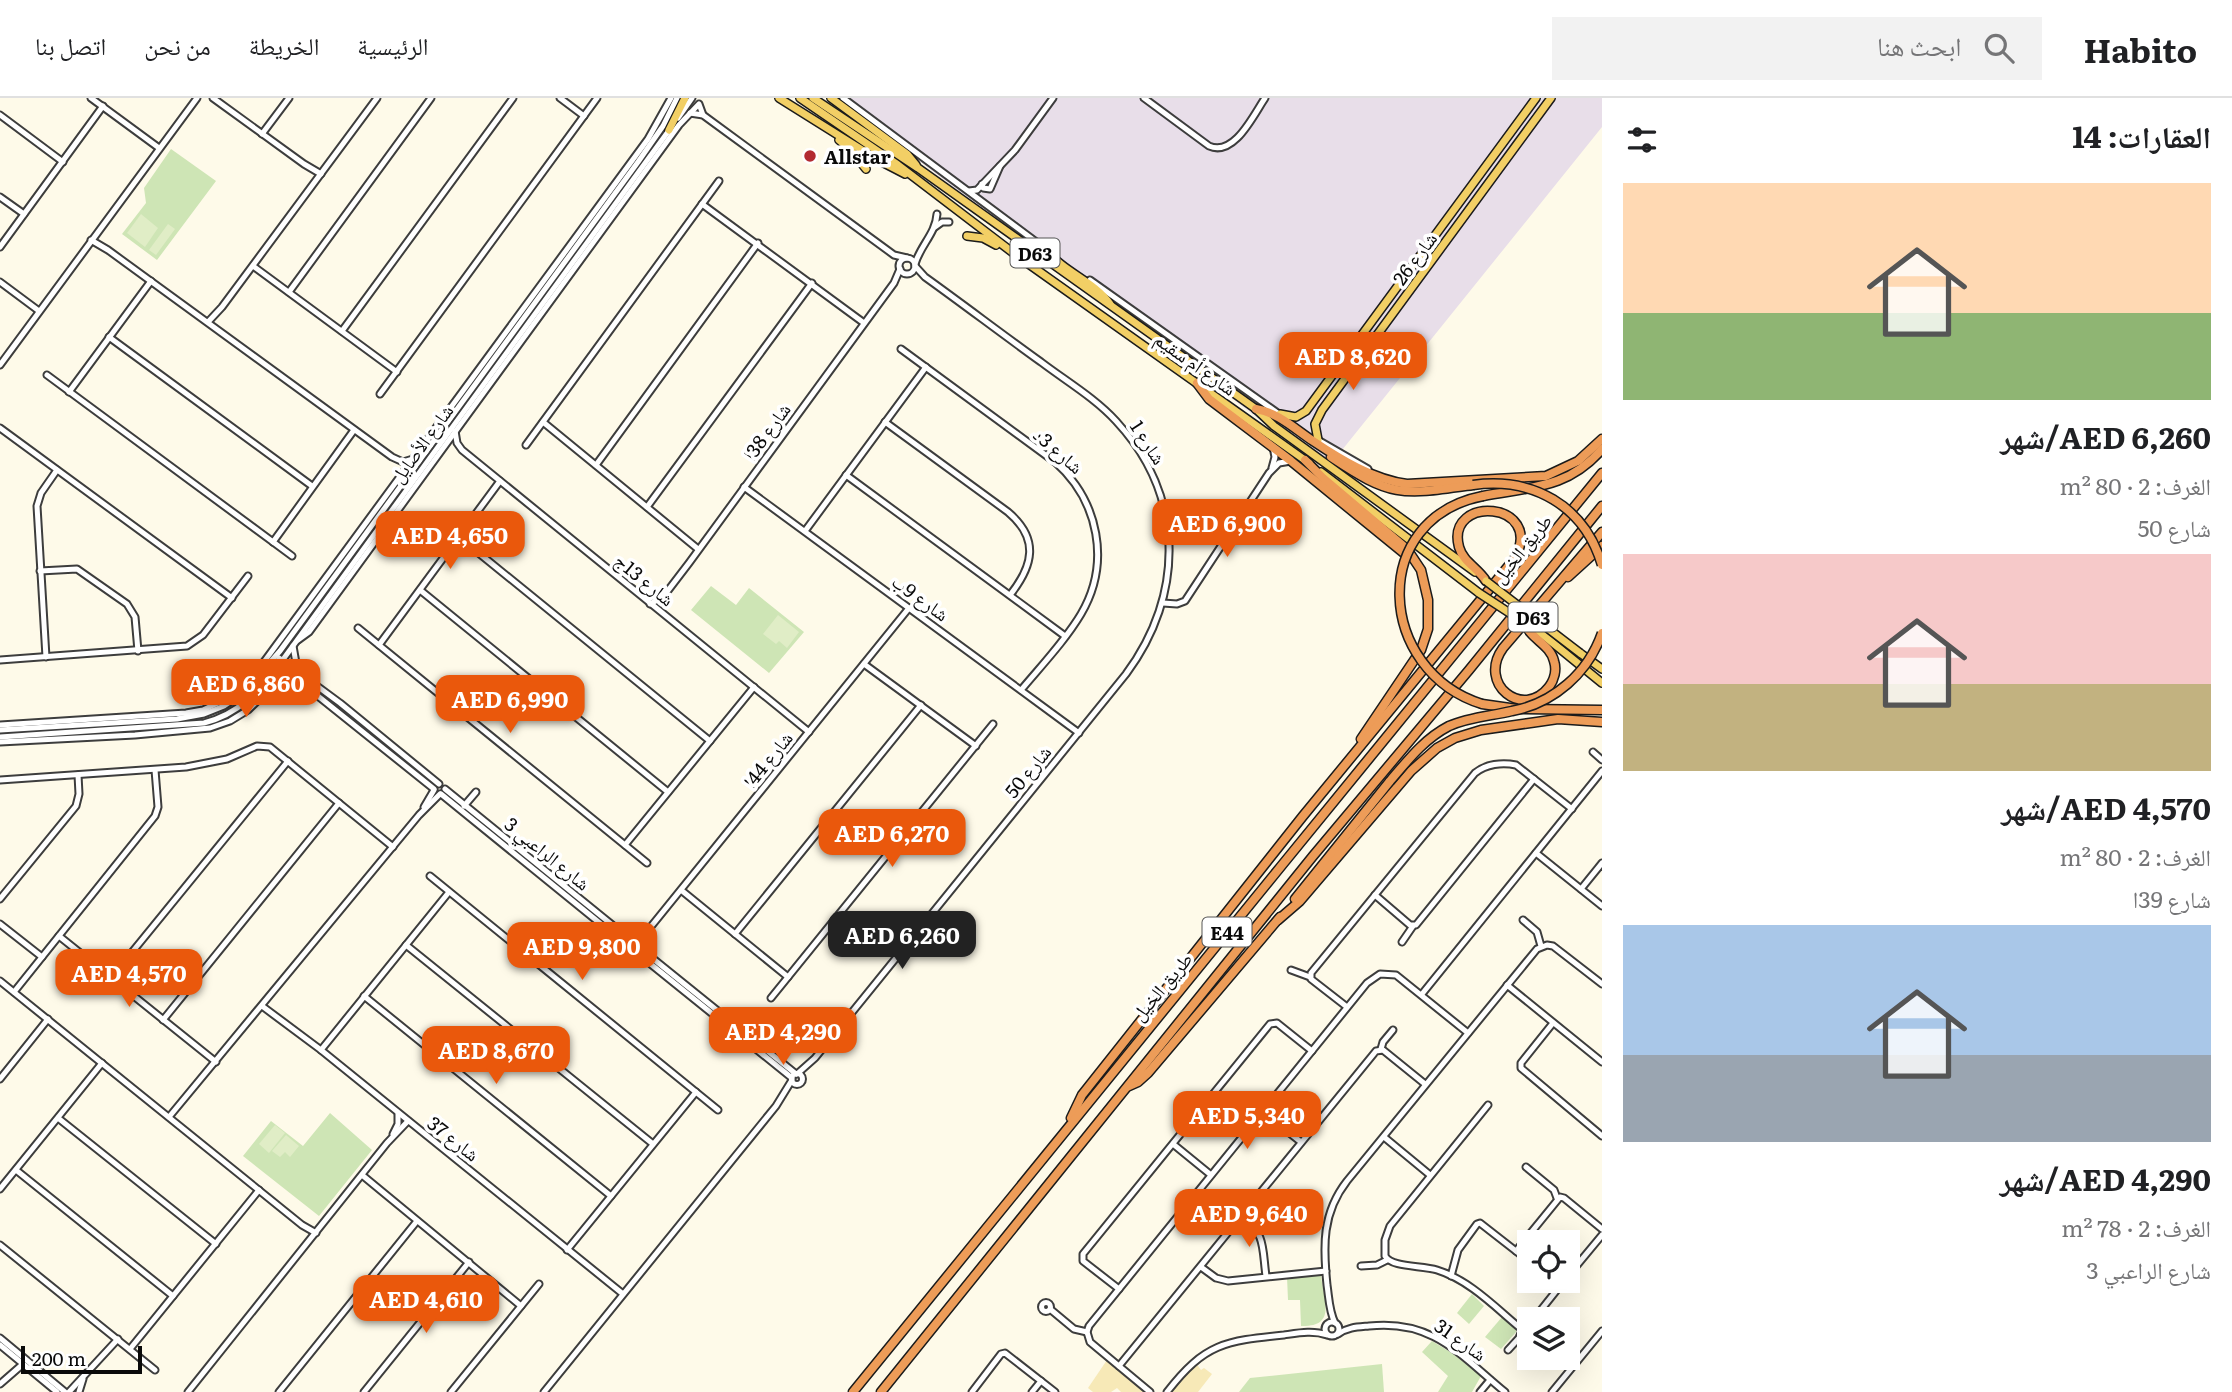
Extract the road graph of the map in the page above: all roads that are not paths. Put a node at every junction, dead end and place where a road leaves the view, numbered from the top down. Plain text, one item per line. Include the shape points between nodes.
1 (92, 98) edge
2 (213, 98) edge
3 (289, 98) edge
4 (377, 98) edge
5 (431, 98) edge
6 (513, 98) edge
7 (560, 98) edge
8 (597, 98) edge
9 (671, 98) edge
10 (677, 98) edge
11 (685, 98) edge
12 (692, 98) edge
13 (779, 98) edge
14 (800, 98) edge
15 (813, 98) edge
16 (831, 98) edge
17 (843, 98) edge
18 (1053, 98) edge
19 (1144, 98) edge
20 (1265, 98) edge
21 (1536, 98) edge
22 (1551, 98) edge
23 (195, 99) edge
24 (103, 106) junction
25 (850, 111) junction
26 (690, 113) junction
27 (704, 115) junction
28 (0, 116) edge
29 (584, 116) junction
30 (876, 122) junction
31 (823, 125) junction
32 (669, 130) junction
33 (262, 134) junction
34 (650, 140) junction
35 (159, 148) junction
36 (63, 162) junction
37 (1002, 163) junction
38 (918, 168) junction
39 (866, 169) dead end
40 (319, 176) junction
41 (915, 178) junction
42 (719, 181) dead end
43 (982, 184) junction
44 (966, 190) junction
45 (0, 197) edge
46 (1464, 197) junction
47 (702, 204) junction
48 (937, 214) dead end
49 (24, 215) junction
50 (1465, 216) junction
51 (949, 222) dead end
52 (935, 227) junction
53 (967, 236) dead end
54 (92, 239) junction
55 (758, 243) junction
56 (0, 247) edge
57 (920, 249) junction
58 (1046, 250) junction
59 (894, 255) junction
60 (1016, 255) junction
61 (908, 258) junction
62 (915, 265) junction
63 (253, 266) junction
64 (577, 266) junction
65 (900, 267) junction
66 (568, 269) junction
67 (908, 273) junction
68 (925, 277) junction
69 (150, 281) junction
70 (812, 283) junction
71 (894, 284) junction
72 (1, 286) edge
73 (289, 292) junction
74 (1112, 308) junction
75 (39, 311) junction
76 (531, 319) junction
77 (210, 324) junction
78 (864, 324) junction
79 (1368, 326) junction
80 (529, 330) junction
81 (342, 331) junction
82 (109, 337) junction
83 (1372, 342) junction
84 (901, 349) dead end
85 (0, 365) edge
86 (926, 367) junction
87 (397, 372) junction
88 (47, 376) dead end
89 (1197, 383) junction
90 (69, 392) junction
91 (380, 394) dead end
92 (1258, 411) junction
93 (1280, 414) junction
94 (543, 422) junction
95 (885, 422) junction
96 (2, 429) edge
97 (354, 430) junction
98 (455, 431) junction
99 (0, 437) edge
100 (1602, 439) edge
101 (1318, 440) junction
102 (526, 445) dead end
103 (429, 447) junction
104 (1273, 447) junction
105 (1602, 449) edge
106 (462, 450) junction
107 (440, 451) junction
108 (416, 456) junction
109 (392, 457) junction
110 (1305, 460) junction
111 (1291, 461) junction
112 (596, 465) junction
113 (57, 470) junction
114 (1269, 473) junction
115 (1602, 473) edge
116 (846, 475) junction
117 (1376, 475) junction
118 (399, 480) junction
119 (500, 481) junction
120 (313, 486) junction
121 (744, 487) junction
122 (1602, 506) edge
123 (646, 507) junction
124 (382, 526) junction
125 (805, 531) junction
126 (1602, 531) edge
127 (362, 534) junction
128 (459, 537) junction
129 (273, 542) junction
130 (1602, 546) edge
131 (698, 549) junction
132 (292, 556) dead end
133 (1602, 565) edge
134 (40, 571) junction
135 (248, 576) dead end
136 (1486, 581) junction
137 (1425, 586) junction
138 (420, 590) junction
139 (1010, 596) junction
140 (663, 597) junction
141 (232, 598) junction
142 (1163, 603) junction
143 (1540, 603) junction
144 (650, 604) junction
145 (909, 608) junction
146 (304, 612) junction
147 (661, 612) junction
148 (1525, 623) junction
149 (358, 628) dead end
150 (1602, 633) edge
151 (1065, 636) junction
152 (295, 643) junction
153 (379, 645) junction
154 (138, 651) junction
155 (46, 657) junction
156 (274, 658) junction
157 (0, 660) edge
158 (281, 663) junction
159 (864, 664) junction
160 (1600, 667) edge
161 (295, 679) junction
162 (307, 679) junction
163 (266, 682) junction
164 (1602, 683) edge
165 (754, 687) junction
166 (1021, 690) junction
167 (921, 705) junction
168 (216, 707) junction
169 (1540, 709) junction
170 (1602, 710) edge
171 (1602, 716) edge
172 (1602, 722) edge
173 (993, 724) dead end
174 (0, 727) edge
175 (809, 732) junction
176 (1079, 733) junction
177 (74, 735) junction
178 (0, 737) edge
179 (710, 741) junction
180 (0, 742) edge
181 (975, 746) junction
182 (1593, 752) dead end
183 (1602, 760) edge
184 (288, 761) junction
185 (155, 770) junction
186 (1602, 771) edge
187 (78, 775) junction
188 (422, 779) junction
189 (1534, 779) junction
190 (0, 780) edge
191 (1334, 780) junction
192 (439, 790) junction
193 (476, 792) dead end
194 (668, 792) junction
195 (339, 803) junction
196 (429, 803) junction
197 (453, 803) junction
198 (464, 806) junction
199 (1572, 809) junction
200 (625, 845) junction
201 (393, 847) junction
202 (1536, 853) junction
203 (647, 863) dead end
204 (1602, 863) edge
205 (430, 876) dead end
206 (1581, 889) junction
207 (681, 890) junction
208 (449, 892) junction
209 (1375, 895) junction
210 (0, 900) edge
211 (1602, 906) edge
212 (1278, 920) junction
213 (1523, 920) dead end
214 (0, 924) edge
215 (1413, 926) junction
216 (621, 933) junction
217 (735, 934) junction
218 (59, 936) junction
219 (644, 936) junction
220 (1402, 942) dead end
221 (406, 945) junction
222 (636, 946) junction
223 (1541, 946) junction
224 (41, 957) junction
225 (651, 957) junction
226 (1316, 968) junction
227 (1291, 970) dead end
228 (788, 977) junction
229 (1310, 977) junction
230 (111, 978) junction
231 (0, 981) edge
232 (1316, 982) junction
233 (1602, 984) edge
234 (1507, 985) junction
235 (14, 992) junction
236 (1422, 994) junction
237 (364, 996) junction
238 (771, 998) dead end
239 (264, 1004) junction
240 (1347, 1007) junction
241 (48, 1019) junction
242 (163, 1020) junction
243 (1553, 1023) junction
244 (1393, 1031) dead end
245 (1468, 1032) junction
246 (1381, 1049) junction
247 (321, 1050) junction
248 (1312, 1051) junction
249 (815, 1058) junction
250 (216, 1062) junction
251 (1602, 1062) edge
252 (102, 1063) junction
253 (806, 1066) junction
254 (782, 1067) junction
255 (1, 1074) edge
256 (794, 1077) junction
257 (801, 1082) junction
258 (1425, 1084) junction
259 (1128, 1086) junction
260 (786, 1091) junction
261 (696, 1092) junction
262 (1488, 1105) dead end
263 (776, 1106) junction
264 (718, 1110) dead end
265 (1263, 1112) junction
266 (398, 1114) junction
267 (58, 1118) junction
268 (170, 1118) junction
269 (408, 1121) junction
270 (1069, 1123) junction
271 (1602, 1136) edge
272 (1384, 1137) junction
273 (390, 1140) junction
274 (1301, 1142) junction
275 (653, 1144) junction
276 (1173, 1144) junction
277 (1526, 1167) dead end
278 (16, 1170) junction
279 (362, 1175) junction
280 (1211, 1175) junction
281 (1430, 1175) junction
282 (0, 1189) edge
283 (260, 1191) junction
284 (611, 1196) junction
285 (1557, 1198) junction
286 (1242, 1216) junction
287 (417, 1221) junction
288 (1602, 1229) edge
289 (314, 1235) junction
290 (1602, 1235) edge
291 (216, 1244) junction
292 (0, 1245) edge
293 (567, 1250) junction
294 (1516, 1251) joint
295 (1387, 1260) junction
296 (469, 1262) junction
297 (1580, 1262) edge
298 (1361, 1266) dead end
299 (1201, 1267) junction
300 (1326, 1271) junction
301 (1266, 1276) junction
302 (1451, 1276) junction
303 (539, 1284) dead end
304 (1119, 1289) junction
305 (1555, 1293) edge
306 (622, 1295) junction
307 (173, 1296) junction
308 (521, 1306) junction
309 (1544, 1307) edge
310 (1050, 1309) dead end
311 (1330, 1310) junction
312 (1336, 1323) junction
313 (1327, 1324) junction
314 (1517, 1324) edge
315 (1350, 1328) junction
316 (1602, 1331) edge
317 (1087, 1332) junction
318 (1312, 1332) junction
319 (1338, 1334) junction
320 (1327, 1335) junction
321 (0, 1338) edge
322 (118, 1339) junction
323 (1517, 1340) edge
324 (0, 1345) edge
325 (130, 1349) junction
326 (1508, 1350) dead end
327 (23, 1364) junction
328 (1119, 1366) junction
329 (155, 1370) dead end
330 (84, 1376) junction
331 (1490, 1380) junction
332 (1041, 1381) junction
333 (0, 1384) edge
334 (1554, 1390) edge
335 (57, 1392) edge
336 (67, 1392) edge
337 (79, 1392) edge
338 (188, 1392) edge
339 (279, 1392) edge
340 (364, 1392) edge
341 (452, 1392) edge
342 (544, 1392) edge
343 (853, 1392) edge
344 (881, 1392) edge
345 (972, 1392) edge
346 (1032, 1392) edge
347 (1055, 1392) edge
348 (1150, 1392) edge
349 (1167, 1392) edge
350 (1480, 1392) edge
351 (1505, 1392) edge
352 (1562, 1392) edge

1 - 24 street
2 - 33 street
3 - 33 street
4 - 40 street
5 - 73 street
6 - 81 street
7 - 29 street
8 - 29 street
9 - 34 street
10 - 34 street, شارع الأصايل
11 - 32 main road
12 - 32 street, شارع الأصايل
13 - 31 main road
14 - 41 main road, شارع أم سقيم / D63
15 - 38 main road, شارع أم سقيم / D63
16 - 25 main road
17 - 30 street
18 - 37 street
19 - 20 street via 1209,146 1221,149 1234,141
21 - 46 main road, شارع 26
22 - 50 main road, شارع 26
23 - 35 street
24 - 35 street
24 - 36 street
25 - 30 main road
25 - 38 main road via 907,154
26 - 27 street
26 - 27 street via 699,104
26 - 64 street
27 - 59 street
28 - 36 street
29 - 87 street
30 - 44 street
31 - 39 main road
31 - 41 main road
32 - 66 street, شارع الأصايل
33 - 40 street
34 - 103 street, شارع الأصايل
34 - 108 street
35 - 54 street
36 - 49 street
37 - 43 street
37 - 43 street via 990,189
38 - 74 main road, شارع أم سقيم / D63
40 - 63 street
41 - 60 main road, شارع أم سقيم / D63
42 - 47 street
43 - 44 street via 977,190
44 - 58 street
45 - 49 street
46 - 50 main road via 1458,208
46 - 79 main road, شارع 26
47 - 55 street
47 - 94 street
48 - 52 street
49 - 56 street
50 - 83 main road, شارع 26
51 - 52 street
52 - 57 street
53 - 60 main road
54 - 69 street
54 - 75 street
55 - 70 street
55 - 112 street
57 - 61 street
57 - 62 street
58 - 74 main road via 1100,292
58 - 93 street
59 - 61 street
59 - 65 street
60 - 89 main road, شارع أم سقيم / D63
61 - 62 street, شارع 1
61 - 65 street, شارع 38ا
62 - 67 street, شارع 38ا
62 - 68 street, شارع 1
63 - 73 street
63 - 77 street
64 - 66 street
64 - 80 street
65 - 67 street, شارع 1
65 - 71 street, شارع 38ا
66 - 76 street, شارع الأصايل
67 - 68 street, شارع 1
67 - 71 street, شارع 38ا
68 - 142 street, شارع 1 via 1099,406 1131,439 1156,482 1166,517 1169,563
69 - 77 street
69 - 82 street
70 - 78 street
70 - 123 street
71 - 78 street, شارع 38ا
72 - 75 street
73 - 81 street
74 - 92 main road, شارع أم سقيم / D63
75 - 85 street
76 - 80 street
76 - 124 street, شارع الأصايل
77 - 97 street
78 - 121 street, شارع 38ا
79 - 83 main road via 1366,338
79 - 93 main road, شارع 26 via 1306,411 1296,417
80 - 98 street
81 - 87 street
82 - 90 street
82 - 120 street
83 - 101 main road, شارع 26 via 1318,416
84 - 86 street, شارع 3د
86 - 95 street
86 - 151 street, شارع 3د via 1055,462 1086,502 1097,536 1096,572 1087,601
87 - 91 street
88 - 90 street
89 - 104 highway via 1206,396
89 - 110 main road, شارع أم سقيم / D63
90 - 129 street
92 - 117 highway via 1272,414 1328,451
92 - 133 highway, bridge via 1382,488 1409,492 1512,483 1533,489 1554,500 1583,527
92 - 136 main road, شارع أم سقيم / D63
93 - 101 street
94 - 102 street
94 - 112 street
95 - 116 street
95 - 139 street via 1018,522 1029,542 1030,558 1023,579
96 - 99 street
96 - 113 street
97 - 109 street
97 - 120 street
98 - 106 street
98 - 107 street
100 - 117 highway via 1570,466 1538,477 1413,484
101 - 117 street
103 - 108 street
103 - 127 street, شارع الأصايل
104 - 111 highway
104 - 114 street via 1275,460
105 - 169 highway, bridge via 1586,466 1555,483 1483,496 1446,509 1423,530 1404,561 1399,592 1404,630 1422,663 1449,689 1482,704
106 - 107 street via 449,447
106 - 119 street, شارع 13ج
107 - 124 street
108 - 109 street via 405,462
108 - 118 street
109 - 118 street via 400,468
110 - 137 highway via 1407,549
110 - 148 main road, شارع أم سقيم / D63, bridge
111 - 114 street via 1279,463
111 - 137 highway via 1399,549
112 - 123 street
113 - 134 street via 37,503
113 - 141 street
114 - 142 street via 1185,600
115 - 270 highway, طريق الخيل / E44
116 - 125 street
116 - 139 street
118 - 127 street
119 - 128 street
119 - 144 street, شارع 13ج
120 - 129 street
121 - 125 street, شارع 9ب
121 - 131 street, شارع 38ا
122 - 259 highway, طريق الخيل / E44
123 - 131 street
124 - 152 street via 309,632
125 - 145 street, شارع 9ب
126 - 143 highway
127 - 146 street
128 - 138 street
128 - 179 street
129 - 132 street
130 - 143 highway
131 - 140 street, شارع 38ا
134 - 154 street via 77,569 127,604 135,617
134 - 155 street
135 - 141 street
136 - 160 main road, شارع أم سقيم / D63, bridge
136 - 191 highway via 1463,556 1458,540 1461,526 1481,510 1506,514 1517,526 1517,555
137 - 191 highway via 1429,622 1421,650
138 - 153 street
138 - 194 street
139 - 151 street
140 - 144 street, شارع 38ا
140 - 147 street, شارع 38ا
141 - 154 street via 194,643
142 - 176 street, شارع 1 via 1138,657
143 - 148 highway via 1503,648 1495,663 1501,689 1524,700 1547,689 1555,667 1550,651
144 - 147 street, شارع 13ج
145 - 159 street, شارع 44ا
145 - 166 street, شارع 9ب
146 - 156 street
146 - 168 street via 249,680
147 - 165 street, شارع 13ج
148 - 164 main road, شارع أم سقيم / D63
149 - 153 street
150 - 212 highway, bridge via 1585,666 1552,695 1520,709 1468,719 1419,747
151 - 166 street, شارع 3د
152 - 158 street
152 - 162 street via 296,663
153 - 200 street
154 - 155 street
155 - 157 street
156 - 158 street, شارع الراعبي 3
156 - 168 street via 248,689
158 - 161 street, شارع الراعبي 3
158 - 162 street, شارع الراعبي 3
158 - 163 street
159 - 167 street
159 - 175 street, شارع 44ا
161 - 163 street via 281,676
161 - 177 street via 278,681 248,710 211,728
161 - 188 street, شارع الراعبي 3
162 - 192 street, شارع الراعبي 3
163 - 177 street via 242,706 204,723
165 - 175 street, شارع 13ج
165 - 179 street
166 - 176 street, شارع 9ب
167 - 181 street
167 - 217 street
168 - 174 street via 180,714
169 - 170 highway
169 - 171 highway
172 - 212 highway via 1558,719 1480,730 1437,748
173 - 181 street
175 - 207 street, شارع 44ا
176 - 249 street, شارع 50
177 - 178 street
177 - 180 street
179 - 194 street
181 - 228 street
182 - 183 street
184 - 185 street via 270,747 259,745 227,759
184 - 195 street
184 - 230 street
185 - 187 street
185 - 218 street via 155,816
186 - 199 street
187 - 190 street
187 - 210 street via 76,806
188 - 192 street, شارع الراعبي 3
188 - 196 street
189 - 199 street
189 - 209 street via 1511,764 1479,769
189 - 215 street
191 - 270 highway via 1090,1085
192 - 196 street
192 - 197 street, شارع الراعبي 3
192 - 198 street, شارع الراعبي 3
193 - 198 street
194 - 200 street
195 - 201 street
195 - 242 street
196 - 197 street
196 - 201 street
197 - 222 street, شارع الراعبي 3
198 - 216 street, شارع الراعبي 3
199 - 202 street
200 - 203 street
201 - 239 street
202 - 206 street
202 - 236 street
204 - 206 street
205 - 208 street
206 - 211 street
207 - 217 street
207 - 219 street, شارع 44ا
208 - 221 street
208 - 261 street
209 - 215 street
209 - 226 street
212 - 259 highway via 1148,1073
213 - 223 street via 1537,932
214 - 224 street
215 - 220 street
216 - 219 street
216 - 222 street, شارع الراعبي 3
217 - 228 street
218 - 224 street
218 - 230 street
219 - 222 street, شارع 44ا
219 - 225 street
221 - 237 street
221 - 275 street
222 - 225 street, شارع الراعبي 3
222 - 254 street, شارع الراعبي 3
223 - 233 street via 1559,949
223 - 234 street
224 - 235 street
225 - 254 street, شارع الراعبي 3
226 - 229 street
226 - 232 street
227 - 229 street
228 - 238 street
229 - 232 street
230 - 242 street
231 - 235 street
232 - 240 street
234 - 243 street
234 - 245 street
235 - 241 street
236 - 240 street via 1396,975 1380,974
236 - 245 street
237 - 247 street
237 - 284 street
239 - 247 street, شارع 37
239 - 250 street
240 - 248 street
241 - 252 street
241 - 255 street
242 - 250 street
243 - 251 street
243 - 271 street via 1521,1063 1522,1071
244 - 246 street
245 - 258 street
246 - 258 street
246 - 274 street
247 - 266 street, شارع 37
248 - 265 street
248 - 276 street via 1273,1022
249 - 253 street, شارع 50
249 - 257 street, شارع 50
250 - 268 street
252 - 267 street
252 - 268 street
253 - 254 street
253 - 256 street, شارع 50
254 - 256 street, شارع الراعبي 3
254 - 260 street
256 - 257 street
256 - 257 street
256 - 260 street, شارع 50
257 - 263 street, شارع 50
258 - 272 street
259 - 344 highway, طريق الخيل / E44
260 - 263 street, شارع 50
261 - 264 street
261 - 275 street
262 - 281 street
263 - 306 street, شارع 50
265 - 274 street
265 - 280 street
266 - 269 street, شارع 37
266 - 273 street
267 - 278 street
267 - 291 street
268 - 283 street
269 - 273 street
269 - 293 street, شارع 37
270 - 343 highway, طريق الخيل / E44
272 - 281 street
272 - 300 street via 1340,1189 1331,1209 1324,1240
273 - 279 street
274 - 286 street
275 - 284 street
276 - 280 street
276 - 304 street via 1082,1256
277 - 285 street via 1554,1190
278 - 282 street
278 - 307 street
279 - 287 street
279 - 289 street
280 - 304 street
281 - 295 street via 1390,1226 1385,1240
283 - 289 street
283 - 291 street
284 - 293 street
285 - 288 street via 1564,1198
285 - 294 street
286 - 299 street
286 - 301 street via 1261,1236
287 - 296 street
287 - 339 street
289 - 338 street
290 - 297 street
291 - 307 street
292 - 322 street
293 - 306 street, شارع 37
294 - 302 street via 1478,1223 1458,1250
295 - 298 street
295 - 302 street
296 - 308 street
296 - 340 street
299 - 301 street via 1228,1281
299 - 328 street
300 - 301 street
300 - 311 street
302 - 314 street
303 - 308 street
304 - 317 street
305 - 309 street
306 - 342 street, شارع 50
307 - 325 street
308 - 341 street
310 - 317 street via 1074,1329
311 - 312 street
311 - 313 street
312 - 313 street
312 - 315 street, شارع 31
312 - 319 street
313 - 318 street
313 - 320 street
315 - 319 street, شارع 31
315 - 331 street, شارع 31 via 1401,1325 1424,1331
316 - 334 street
317 - 328 street via 1090,1342
318 - 320 street
318 - 349 street via 1241,1339 1218,1346 1193,1362
319 - 320 street
321 - 336 street
322 - 325 street
322 - 330 street
323 - 326 street
324 - 327 street
325 - 329 street
327 - 333 street
327 - 335 street
328 - 348 street
330 - 336 street
330 - 337 street
331 - 350 street
331 - 351 street, شارع 31
332 - 345 street via 1005,1353
332 - 346 street
332 - 347 street
334 - 352 street

